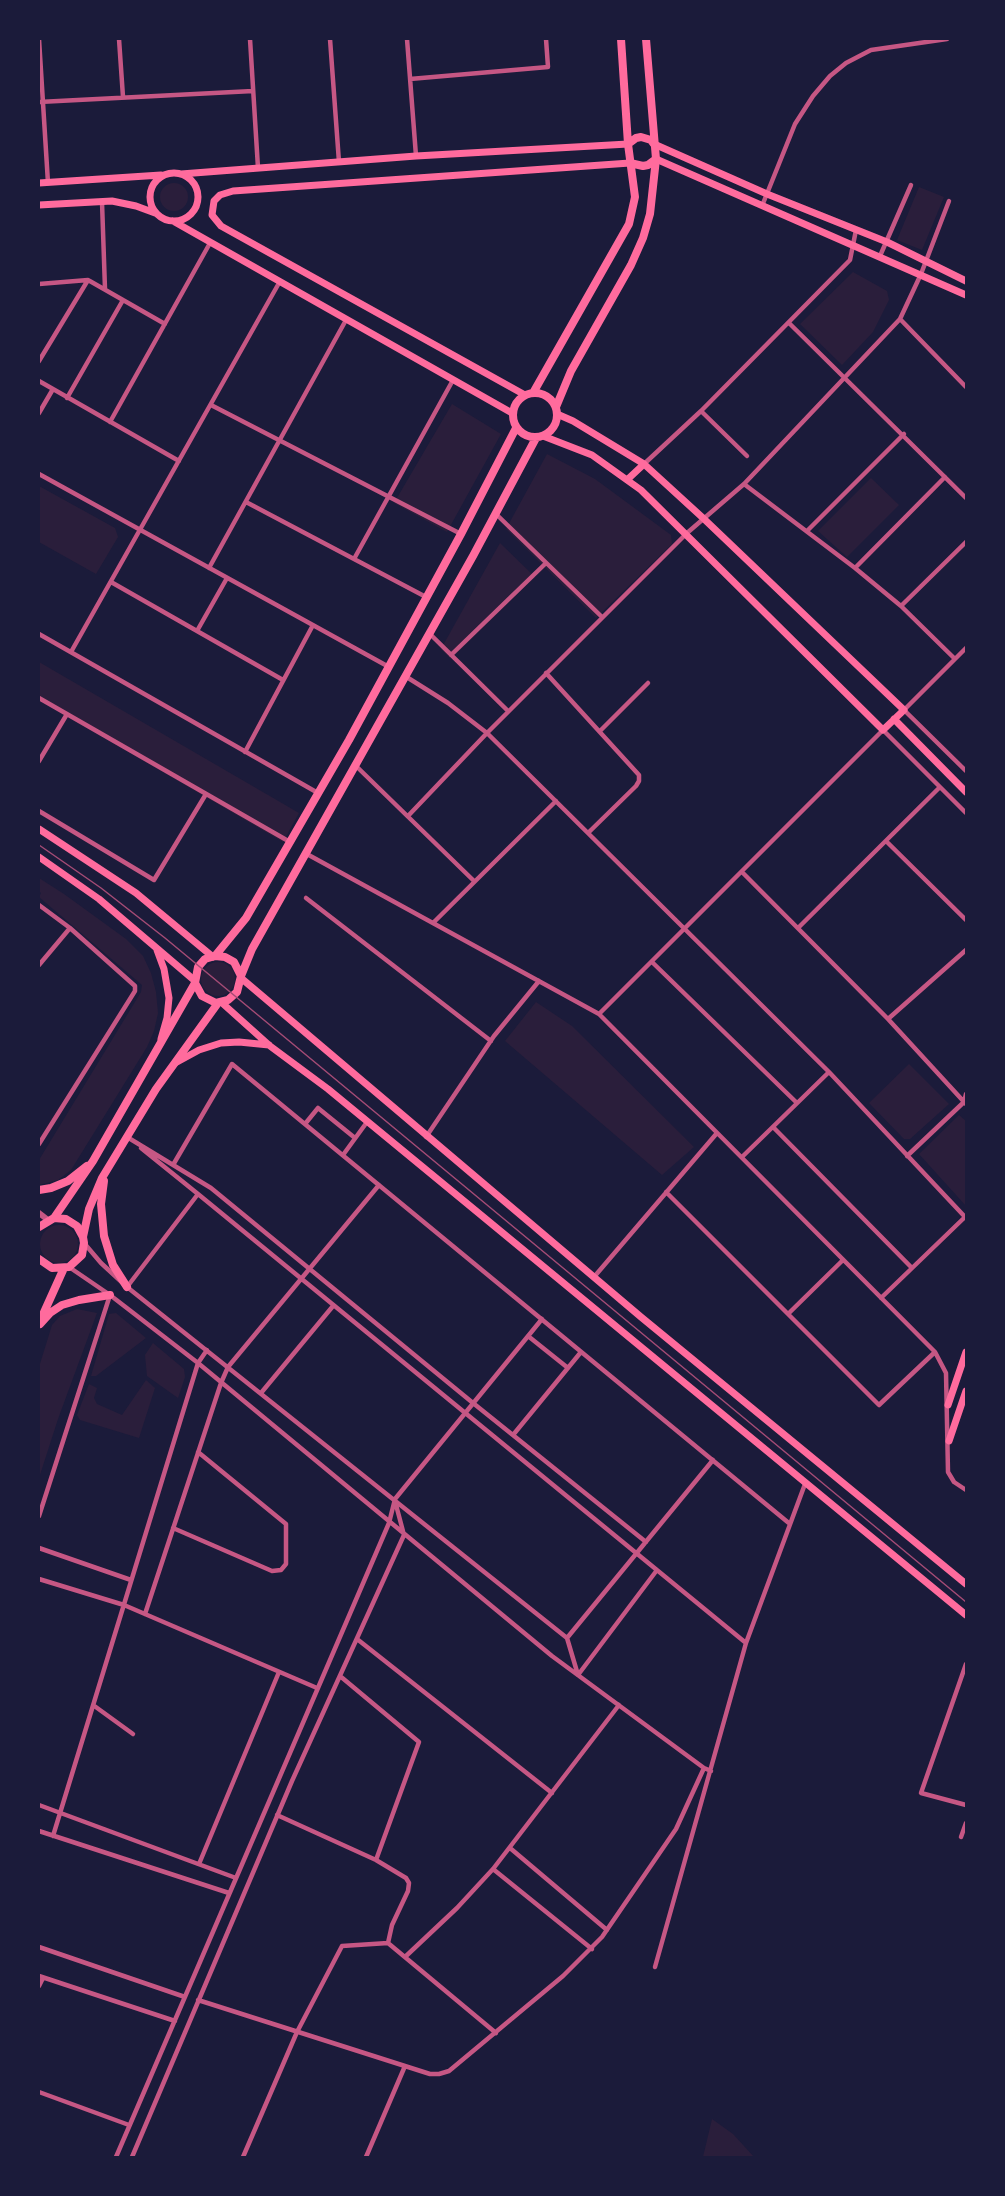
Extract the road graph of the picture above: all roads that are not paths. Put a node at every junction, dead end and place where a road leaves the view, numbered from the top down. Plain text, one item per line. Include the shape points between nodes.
1 (39, 39) edge
2 (119, 39) edge
3 (250, 39) edge
4 (330, 39) edge
5 (407, 39) edge
6 (546, 39) edge
7 (621, 39) edge
8 (646, 39) edge
9 (947, 39) edge
10 (410, 79) junction
11 (253, 91) junction
12 (123, 98) junction
13 (41, 102) edge
14 (628, 144) junction
15 (654, 144) junction
16 (416, 156) junction
17 (656, 159) junction
18 (339, 162) junction
19 (630, 164) junction
20 (258, 169) junction
21 (181, 174) junction
22 (164, 175) junction
23 (39, 183) edge
24 (48, 183) junction
25 (911, 185) dead end
26 (767, 194) junction
27 (949, 201) dead end
28 (102, 202) junction
29 (197, 203) junction
30 (39, 205) edge
31 (762, 206) junction
32 (212, 210) junction
33 (157, 214) junction
34 (173, 221) junction
35 (856, 230) junction
36 (887, 242) junction
37 (210, 243) junction
38 (853, 246) junction
39 (880, 256) junction
40 (926, 262) junction
41 (921, 274) junction
42 (88, 279) junction
43 (966, 281) edge
44 (279, 283) junction
45 (39, 284) edge
46 (105, 289) junction
47 (966, 295) edge
48 (123, 300) junction
49 (900, 319) junction
50 (346, 320) junction
51 (789, 323) junction
52 (165, 324) junction
53 (39, 361) edge
54 (846, 378) junction
55 (453, 380) junction
56 (39, 381) edge
57 (966, 387) edge
58 (53, 389) junction
59 (529, 394) junction
60 (68, 398) junction
61 (211, 405) junction
62 (557, 411) junction
63 (701, 411) junction
64 (39, 413) edge
65 (512, 413) junction
66 (110, 422) junction
67 (516, 428) junction
68 (904, 434) junction
69 (539, 437) junction
70 (280, 440) junction
71 (747, 456) dead end
72 (179, 461) junction
73 (644, 464) junction
74 (39, 474) edge
75 (945, 477) junction
76 (628, 479) junction
77 (744, 484) junction
78 (389, 496) junction
79 (966, 498) edge
80 (246, 502) junction
81 (496, 514) junction
82 (703, 518) junction
83 (140, 530) junction
84 (807, 531) junction
85 (687, 533) junction
86 (461, 534) junction
87 (966, 542) edge
88 (354, 559) junction
89 (546, 563) junction
90 (209, 568) junction
91 (855, 568) junction
92 (228, 578) junction
93 (111, 582) junction
94 (427, 598) junction
95 (901, 606) junction
96 (602, 617) junction
97 (313, 625) junction
98 (196, 631) junction
99 (429, 633) junction
100 (39, 634) edge
101 (966, 648) edge
102 (71, 652) junction
103 (451, 655) junction
104 (955, 659) junction
105 (389, 667) junction
106 (546, 673) junction
107 (405, 676) junction
108 (283, 680) junction
109 (648, 683) dead end
110 (39, 698) edge
111 (904, 710) junction
112 (508, 711) junction
113 (68, 714) junction
114 (894, 719) junction
115 (883, 730) junction
116 (600, 731) junction
117 (487, 733) junction
118 (245, 752) junction
119 (39, 761) edge
120 (355, 765) junction
121 (966, 771) edge
122 (940, 787) junction
123 (966, 792) edge
124 (318, 793) junction
125 (206, 794) junction
126 (556, 801) junction
127 (39, 811) edge
128 (966, 813) edge
129 (408, 816) junction
130 (39, 829) edge
131 (588, 833) junction
132 (290, 842) junction
133 (887, 842) junction
134 (305, 854) junction
135 (39, 857) edge
136 (742, 872) junction
137 (474, 881) junction
138 (306, 898) dead end
139 (39, 905) edge
140 (966, 920) edge
141 (433, 923) junction
142 (70, 928) junction
143 (798, 928) junction
144 (685, 929) junction
145 (156, 948) junction
146 (966, 950) edge
147 (214, 956) junction
148 (652, 962) junction
149 (39, 965) edge
150 (241, 977) junction
151 (195, 981) junction
152 (539, 981) junction
153 (220, 1002) junction
154 (599, 1014) junction
155 (888, 1019) junction
156 (491, 1041) junction
157 (270, 1046) junction
158 (159, 1047) junction
159 (172, 1065) junction
160 (829, 1072) junction
161 (966, 1094) edge
162 (797, 1103) junction
163 (965, 1103) edge
164 (367, 1122) junction
165 (305, 1124) junction
166 (773, 1126) junction
167 (717, 1133) junction
168 (128, 1137) junction
169 (426, 1137) junction
170 (355, 1138) junction
171 (39, 1144) edge
172 (343, 1155) junction
173 (907, 1156) junction
174 (742, 1157) junction
175 (93, 1161) junction
176 (173, 1165) junction
177 (106, 1172) junction
178 (379, 1185) junction
179 (39, 1190) edge
180 (666, 1192) junction
181 (198, 1194) junction
182 (39, 1213) edge
183 (965, 1218) edge
184 (51, 1219) junction
185 (39, 1227) edge
186 (84, 1240) junction
187 (39, 1259) edge
188 (843, 1260) junction
189 (66, 1268) junction
190 (310, 1268) junction
191 (912, 1268) junction
192 (594, 1277) junction
193 (301, 1279) junction
194 (127, 1287) junction
195 (110, 1295) junction
196 (881, 1298) junction
197 (333, 1306) junction
198 (788, 1314) junction
199 (542, 1319) junction
200 (39, 1325) edge
201 (528, 1335) junction
202 (207, 1350) junction
203 (581, 1352) junction
204 (935, 1352) junction
205 (966, 1352) edge
206 (198, 1364) junction
207 (228, 1367) junction
208 (568, 1368) junction
209 (221, 1383) junction
210 (966, 1391) edge
211 (261, 1394) junction
212 (473, 1403) junction
213 (948, 1405) junction
214 (464, 1414) junction
215 (513, 1435) junction
216 (949, 1441) junction
217 (198, 1452) junction
218 (713, 1460) junction
219 (805, 1484) junction
220 (966, 1490) edge
221 (395, 1499) junction
222 (39, 1516) edge
223 (389, 1523) junction
224 (790, 1524) junction
225 (173, 1528) junction
226 (404, 1535) junction
227 (646, 1542) junction
228 (39, 1548) edge
229 (636, 1553) junction
230 (657, 1570) junction
231 (39, 1579) edge
232 (131, 1580) junction
233 (966, 1584) edge
234 (124, 1605) junction
235 (145, 1614) junction
236 (966, 1616) edge
237 (567, 1638) junction
238 (357, 1639) junction
239 (746, 1643) junction
240 (966, 1664) edge
241 (279, 1672) junction
242 (578, 1675) junction
243 (340, 1676) junction
244 (317, 1688) junction
245 (93, 1705) junction
246 (619, 1705) junction
247 (133, 1734) dead end
248 (704, 1768) junction
249 (711, 1771) junction
250 (552, 1793) junction
251 (39, 1805) edge
252 (966, 1805) edge
253 (60, 1812) junction
254 (277, 1815) junction
255 (966, 1823) edge
256 (39, 1831) edge
257 (53, 1836) junction
258 (961, 1837) dead end
259 (510, 1848) junction
260 (376, 1860) junction
261 (199, 1864) junction
262 (493, 1869) junction
263 (236, 1878) junction
264 (229, 1893) junction
265 (607, 1930) junction
266 (388, 1943) junction
267 (39, 1947) edge
268 (592, 1949) junction
269 (405, 1957) junction
270 (655, 1967) dead end
271 (41, 1977) edge
272 (39, 1986) edge
273 (185, 1998) junction
274 (198, 2000) junction
275 (175, 2021) junction
276 (297, 2032) junction
277 (496, 2033) junction
278 (405, 2066) junction
279 (39, 2092) edge
280 (129, 2125) junction
281 (116, 2157) edge
282 (132, 2157) edge
283 (243, 2157) edge
284 (366, 2157) edge

1 - 13 street
2 - 12 street
3 - 11 street
4 - 18 street
5 - 10 street
6 - 10 street via 548,67
7 - 14 highway
8 - 15 highway
9 - 26 street via 871,50 838,69 795,123
10 - 16 street
11 - 12 street
11 - 20 street
12 - 13 street
13 - 24 street
14 - 15 highway via 641,137
14 - 16 main road
14 - 19 highway
15 - 17 highway
15 - 26 main road
16 - 18 main road
17 - 19 highway via 643,166
17 - 31 main road
17 - 62 highway via 652,203 643,238 571,371
18 - 20 main road
19 - 32 main road via 233,191 216,198
19 - 59 highway via 635,197 629,224
20 - 21 main road
21 - 22 main road
21 - 29 main road via 194,184
22 - 24 main road
22 - 33 main road via 150,193
23 - 24 main road
25 - 36 street
26 - 31 street
26 - 35 main road
27 - 40 street
28 - 30 main road
28 - 33 main road via 124,203
28 - 46 street
29 - 32 main road
29 - 34 main road via 189,216
31 - 38 main road
32 - 59 main road via 221,226
33 - 34 main road
34 - 37 main road
35 - 36 main road
35 - 38 street
36 - 39 street
36 - 40 main road
37 - 44 main road
37 - 52 street
38 - 39 main road
38 - 51 street via 850,260
39 - 41 main road
40 - 41 street
40 - 43 main road
41 - 47 main road
41 - 49 street
42 - 45 street
42 - 46 street
42 - 53 street
44 - 50 main road
44 - 61 street
46 - 48 street
48 - 52 street
48 - 60 street
49 - 54 street
49 - 57 street
50 - 55 main road
50 - 70 street
51 - 54 street
51 - 63 street
52 - 66 street
54 - 68 street
54 - 77 street
55 - 65 main road
55 - 78 street
56 - 58 street
58 - 60 street
58 - 64 street
59 - 62 highway via 547,396
59 - 65 highway via 519,399
60 - 66 street
61 - 70 street
61 - 72 street
62 - 69 highway via 554,428
62 - 73 main road
63 - 71 street
63 - 73 street
65 - 67 highway
66 - 72 street
67 - 69 highway
67 - 86 highway
68 - 75 street
68 - 84 street
69 - 76 main road via 592,455
69 - 81 highway
70 - 78 street
70 - 80 street
72 - 83 street
73 - 76 main road
73 - 82 main road
74 - 83 street
75 - 79 street
75 - 91 street
76 - 85 main road
77 - 82 street
77 - 84 street
78 - 86 street
78 - 88 street
80 - 88 street
80 - 90 street
81 - 89 street
81 - 99 highway
82 - 85 street
82 - 111 main road
83 - 90 street
83 - 93 street
84 - 91 street
85 - 96 street
85 - 115 main road
86 - 94 highway
87 - 95 street
88 - 94 street
89 - 96 street
89 - 103 street
90 - 92 street
91 - 95 street
92 - 97 street
92 - 98 street
93 - 98 street
93 - 102 street
94 - 105 highway
95 - 104 street
96 - 106 street
97 - 105 street
97 - 108 street
98 - 108 street
99 - 103 street
99 - 107 highway
100 - 102 street
101 - 104 street
102 - 118 street
103 - 112 street
104 - 111 street
105 - 124 highway
106 - 112 street
106 - 116 street
107 - 117 street
107 - 120 highway
108 - 118 street
109 - 116 street
110 - 113 street
111 - 114 main road
111 - 121 street
112 - 117 street
113 - 119 street
113 - 125 street
114 - 115 main road
114 - 123 main road
115 - 122 street
115 - 136 street
116 - 131 street via 638,772 639,781
117 - 126 street
117 - 129 street
118 - 124 street
120 - 129 street
120 - 134 highway
122 - 128 street
122 - 133 street
124 - 132 highway
125 - 127 street via 154,880
125 - 132 street
126 - 131 street
126 - 137 street
129 - 137 street
130 - 147 main road via 136,893
131 - 144 street
132 - 147 highway via 246,918
133 - 140 street
133 - 143 street
134 - 141 street
134 - 150 highway via 252,949
135 - 145 main road via 99,899
136 - 143 street
136 - 144 street
137 - 141 street
138 - 156 street
139 - 142 street
141 - 152 street
142 - 149 street
142 - 171 street via 135,986 135,991
143 - 155 street
144 - 148 street
144 - 160 street
145 - 151 main road
145 - 158 main road via 169,998
146 - 155 street
147 - 150 highway via 234,962
147 - 151 highway via 198,967
148 - 154 street
148 - 162 street
150 - 153 highway via 234,996
150 - 169 main road
151 - 153 highway via 202,996
151 - 158 highway
152 - 154 street
152 - 156 street
153 - 157 main road
153 - 159 highway
154 - 167 street
155 - 163 street
156 - 169 street
157 - 159 main road via 221,1043
157 - 164 main road
158 - 175 highway
159 - 168 highway
160 - 162 street
160 - 173 street
161 - 163 street
162 - 166 street
163 - 173 street
164 - 170 street
164 - 219 main road
165 - 170 street via 318,1108
165 - 172 street
165 - 176 street via 232,1064
166 - 174 street
166 - 191 street
167 - 174 street
167 - 180 street
168 - 176 street
168 - 177 highway
168 - 181 street
169 - 192 main road
170 - 172 street
172 - 178 street
173 - 183 street
174 - 188 street
175 - 179 highway via 68,1181
175 - 184 highway
176 - 190 street via 211,1188
177 - 186 highway via 89,1209
177 - 194 highway via 101,1203 104,1236 113,1265
178 - 190 street
178 - 199 street
180 - 192 street
180 - 198 street
181 - 193 street
181 - 194 street
182 - 184 street
183 - 191 street
184 - 185 highway
184 - 186 highway via 72,1222
186 - 189 highway via 81,1255
186 - 194 street
187 - 189 highway via 52,1268
188 - 196 street
188 - 198 street
189 - 195 street
189 - 200 highway
190 - 193 street
190 - 212 street
191 - 196 street
192 - 233 main road
193 - 197 street
193 - 207 street
194 - 202 street
195 - 200 highway via 62,1305
195 - 206 street
195 - 222 street
196 - 204 street
197 - 211 street
197 - 214 street
198 - 204 street via 879,1405
199 - 201 street
199 - 203 street
201 - 208 street
201 - 212 street
202 - 206 street
202 - 207 street
203 - 208 street
203 - 218 street
204 - 213 street via 946,1373
205 - 213 main road
206 - 209 street
206 - 232 street
207 - 209 street
207 - 211 street
208 - 215 street
209 - 217 street
209 - 223 street
210 - 216 main road
211 - 221 street
212 - 214 street
212 - 215 street
213 - 216 street
214 - 221 street
214 - 229 street
215 - 227 street
216 - 220 street via 948,1472
217 - 225 street
217 - 225 street via 286,1524 286,1564 281,1570 272,1571
218 - 224 street
218 - 227 street
219 - 224 street
219 - 236 main road
221 - 223 street
221 - 226 street
221 - 237 street
223 - 226 street
223 - 244 street
224 - 239 street
225 - 235 street
226 - 238 street
226 - 242 street
227 - 229 street
228 - 232 street
229 - 230 street
229 - 237 street
230 - 239 street
230 - 242 street
231 - 234 street
232 - 234 street
234 - 235 street
234 - 245 street
235 - 241 street
237 - 242 street
238 - 243 street
238 - 250 street
239 - 249 street
240 - 252 street via 921,1793
241 - 244 street
241 - 261 street
242 - 246 street
243 - 254 street
243 - 260 street via 419,1742
244 - 263 street
245 - 247 street
245 - 253 street
246 - 248 street
246 - 250 street
248 - 249 street
248 - 265 street via 676,1829
249 - 270 street
250 - 259 street
251 - 253 street
253 - 257 street
253 - 261 street
254 - 260 street
254 - 274 street
255 - 258 street
256 - 257 street
257 - 264 street
259 - 262 street
259 - 265 street
260 - 266 street via 404,1875 409,1883
261 - 263 street
262 - 268 street
262 - 269 street
263 - 264 street
264 - 273 street
265 - 268 street
266 - 269 street
266 - 276 street via 342,1946
267 - 273 street
268 - 277 street
269 - 277 street
271 - 272 street
271 - 275 street
273 - 275 street
274 - 276 street
274 - 282 street
275 - 280 street
276 - 278 street
276 - 283 street
277 - 278 street via 444,2073 430,2074
278 - 284 street
279 - 280 street
280 - 281 street

